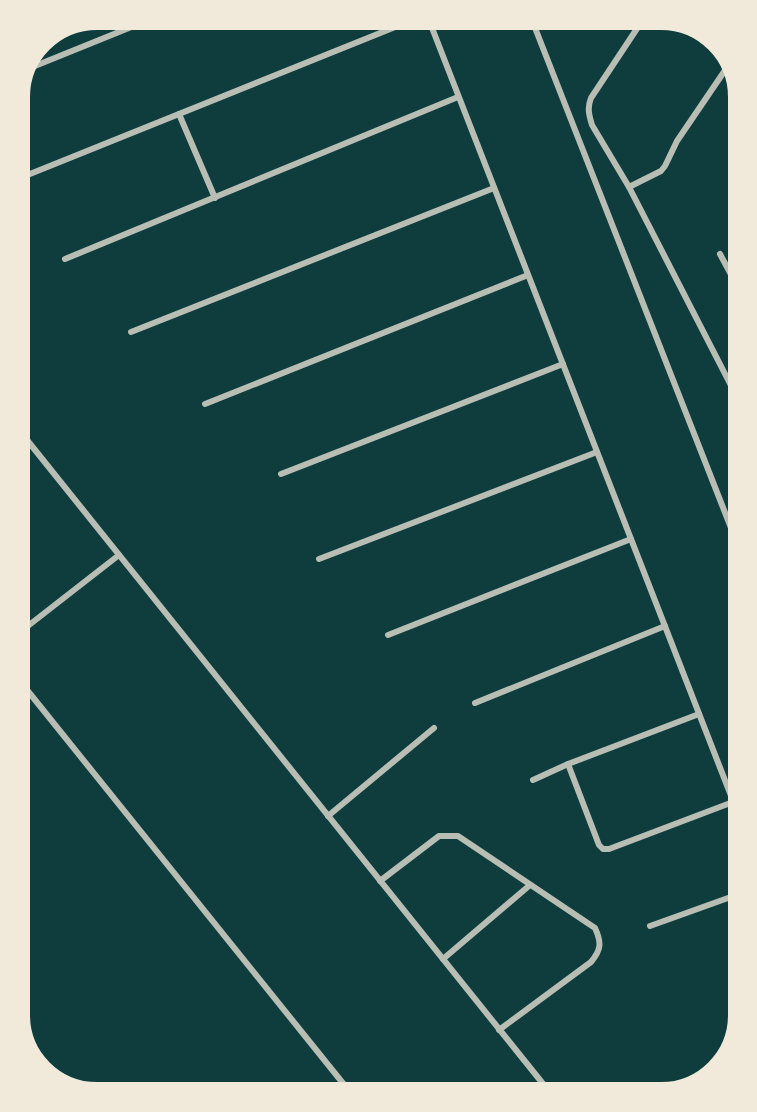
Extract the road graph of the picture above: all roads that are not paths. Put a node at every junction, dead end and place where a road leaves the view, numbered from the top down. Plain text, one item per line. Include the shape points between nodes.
1 (136, 25) edge
2 (400, 26) edge
3 (430, 26) edge
4 (534, 26) edge
5 (639, 26) edge
6 (32, 68) edge
7 (726, 69) edge
8 (458, 97) junction
9 (179, 114) junction
10 (26, 176) edge
11 (629, 187) junction
12 (494, 188) junction
13 (215, 198) junction
14 (720, 254) dead end
15 (65, 259) dead end
16 (528, 275) junction
17 (732, 276) edge
18 (131, 332) dead end
19 (563, 364) junction
20 (732, 388) edge
21 (205, 404) dead end
22 (26, 438) edge
23 (597, 452) junction
24 (281, 474) dead end
25 (732, 530) edge
26 (631, 539) junction
27 (119, 555) junction
28 (319, 559) dead end
29 (665, 626) junction
30 (25, 628) edge
31 (388, 635) dead end
32 (25, 688) edge
33 (475, 703) dead end
34 (699, 714) junction
35 (434, 728) dead end
36 (568, 764) junction
37 (533, 780) dead end
38 (732, 799) edge
39 (732, 802) edge
40 (328, 816) junction
41 (380, 881) junction
42 (530, 885) junction
43 (732, 897) edge
44 (650, 926) dead end
45 (443, 959) junction
46 (499, 1030) junction
47 (345, 1086) edge
48 (545, 1086) edge

1 - 6 street
2 - 9 street
3 - 8 street
4 - 25 street
5 - 11 street via 588,106 592,124
7 - 11 street via 661,171
8 - 12 street
8 - 13 street
9 - 10 street
9 - 13 street
11 - 20 street
12 - 16 street
12 - 18 street
13 - 15 street
14 - 17 street
16 - 19 street
16 - 21 street
19 - 23 street
19 - 24 street
22 - 27 street
23 - 26 street
23 - 28 street
26 - 29 street
26 - 31 street
27 - 30 street
27 - 40 street
29 - 33 street
29 - 34 street
32 - 47 street
34 - 36 street
34 - 38 street
35 - 40 street
36 - 37 street
36 - 39 street via 603,849
40 - 41 street
41 - 42 street via 439,836 459,836
41 - 45 street
42 - 45 street
42 - 46 street via 596,928 600,951 591,962
43 - 44 street
45 - 46 street
46 - 48 street

